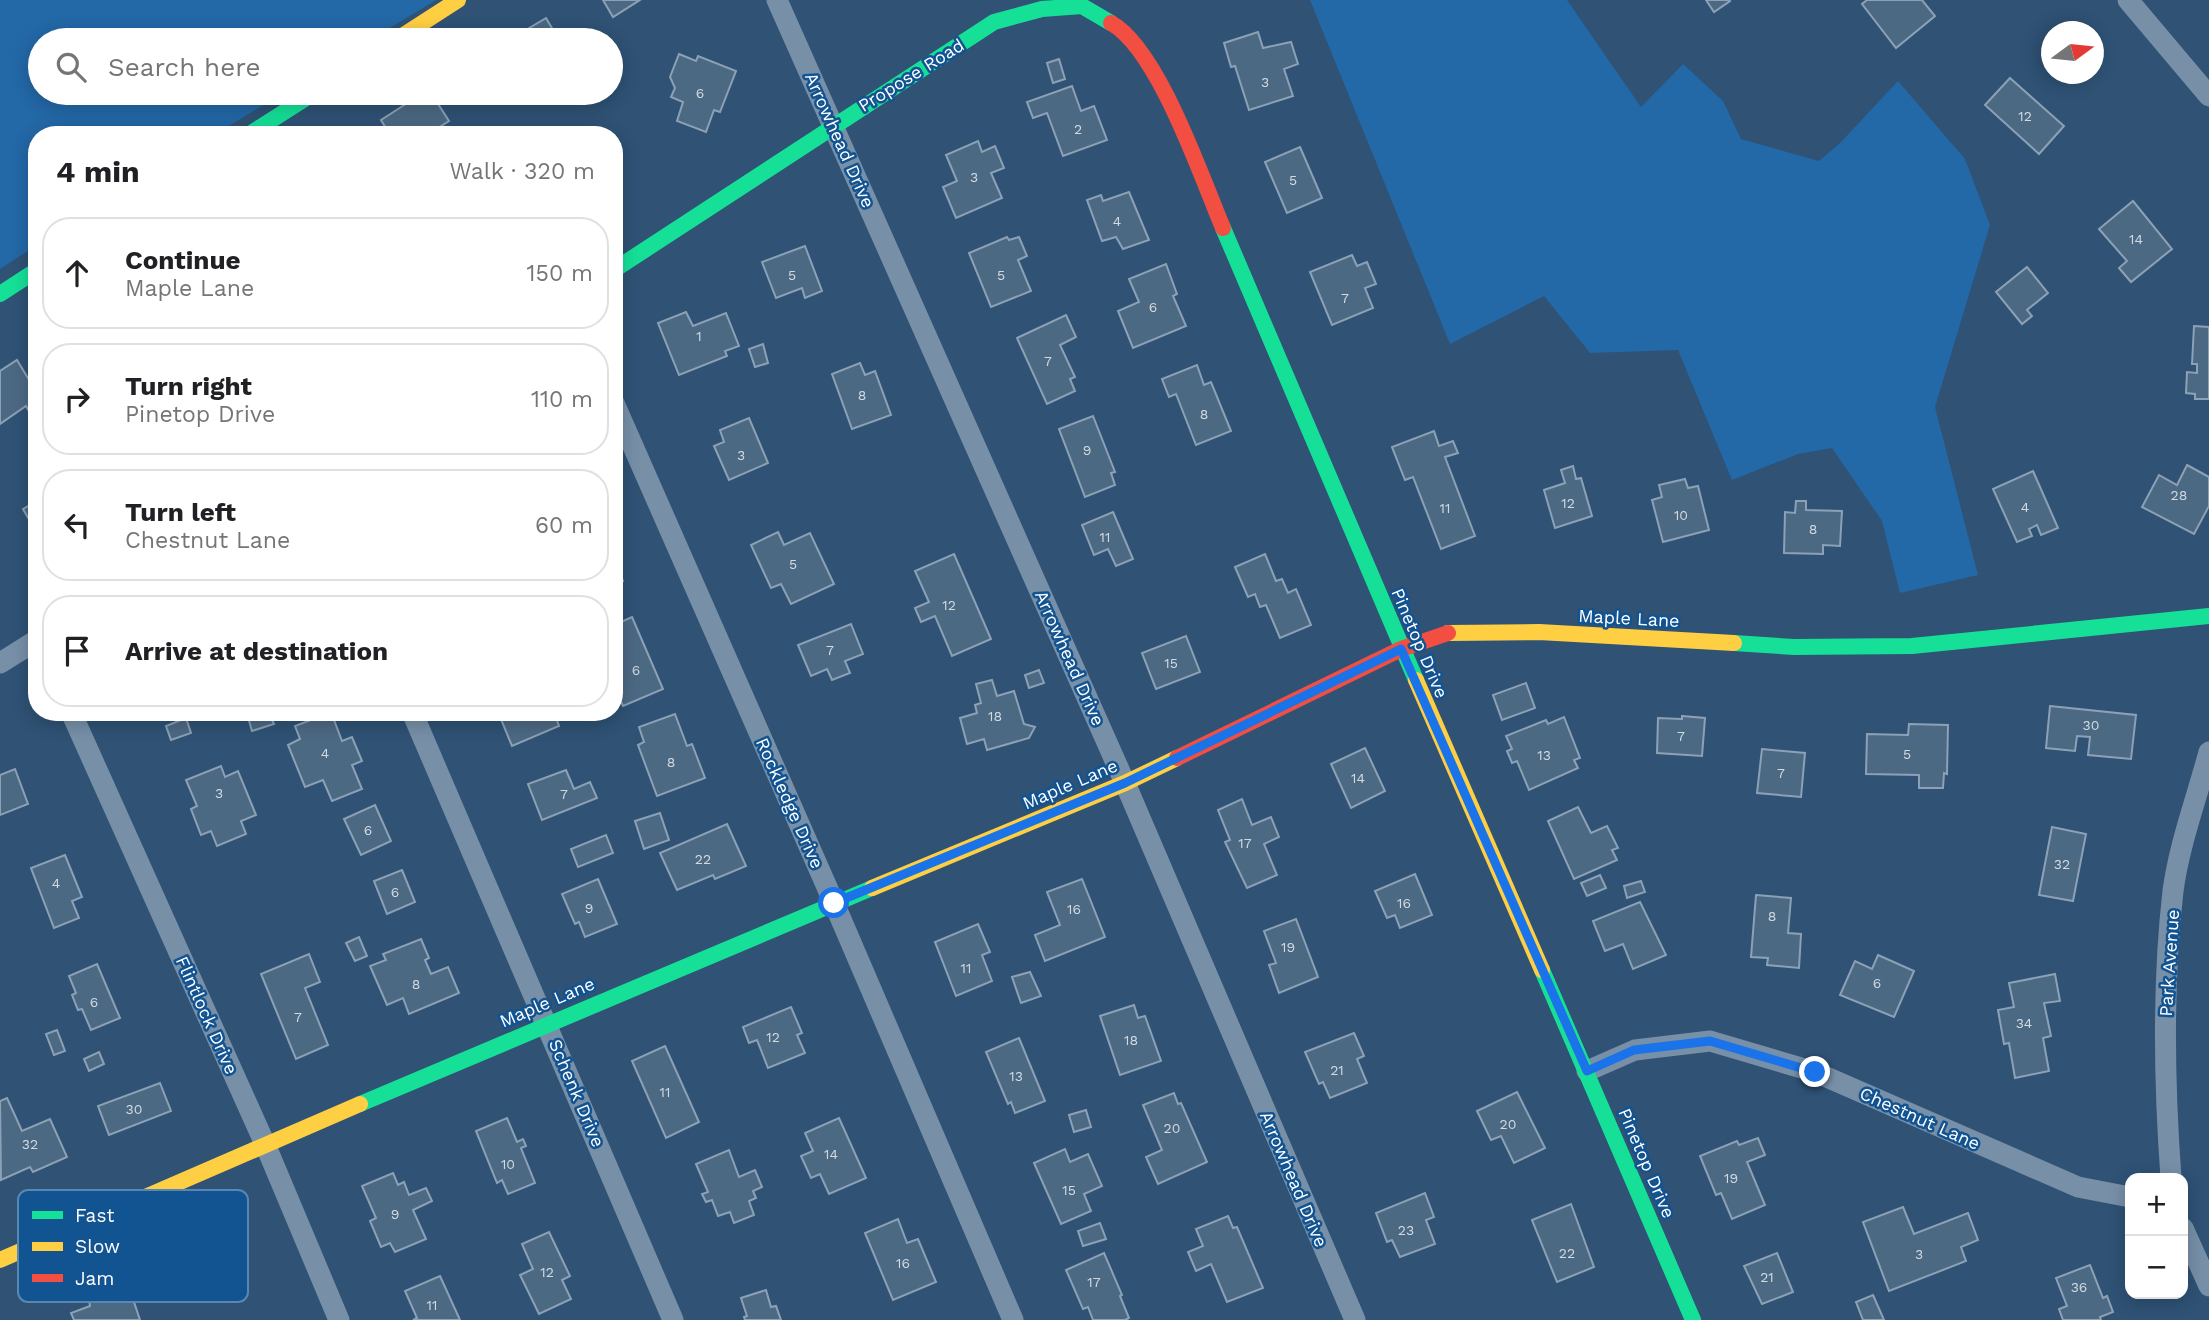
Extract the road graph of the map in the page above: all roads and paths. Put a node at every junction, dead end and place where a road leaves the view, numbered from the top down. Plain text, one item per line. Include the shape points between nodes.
1 (458, 0) edge
2 (777, 0) edge
3 (2128, 0) edge
4 (1082, 6) joint
5 (415, 28) edge
6 (2209, 96) edge
7 (295, 105) edge
8 (834, 124) junction
9 (262, 126) edge
10 (623, 264) edge
11 (28, 276) edge
12 (0, 294) edge
13 (623, 423) edge
14 (2209, 616) edge
15 (28, 646) edge
16 (1401, 649) junction
17 (0, 663) edge
18 (75, 721) edge
19 (416, 721) edge
20 (2209, 752) edge
21 (1125, 783) junction
22 (834, 903) junction
23 (547, 1023) junction
24 (1587, 1071) junction
25 (265, 1144) junction
26 (2171, 1173) edge
27 (160, 1190) edge
28 (2125, 1196) edge
29 (2187, 1236) edge
30 (18, 1252) edge
31 (0, 1260) edge
32 (2209, 1286) edge
33 (339, 1320) edge
34 (673, 1320) edge
35 (1013, 1320) edge
36 (1355, 1320) edge
37 (1693, 1320) edge

1 - 5 street
2 - 8 street, Arrowhead Drive
3 - 6 street
4 - 8 street, Propose Road via 1042,9 994,22
4 - 16 street, Pinetop Drive via 1126,31 1170,100
7 - 9 street
8 - 10 street, Propose Road
8 - 21 street, Arrowhead Drive
11 - 12 street
13 - 22 street, Rockledge Drive
14 - 16 street, Maple Lane via 1912,646 1794,647 1539,632 1443,633
15 - 17 street
16 - 21 street, Maple Lane
16 - 24 street, Pinetop Drive
18 - 25 street, Flintlock Drive
19 - 23 street, Schenk Drive
20 - 26 street, Park Avenue via 2174,888 2164,1085
21 - 22 street, Maple Lane
21 - 36 street, Arrowhead Drive
22 - 23 street, Maple Lane
22 - 35 street, Rockledge Drive
23 - 25 street, Maple Lane
23 - 34 street, Schenk Drive
24 - 28 street, Chestnut Lane via 1634,1050 1710,1041 1815,1072 2078,1187
24 - 37 street, Pinetop Drive
25 - 27 street, Maple Lane
25 - 33 street, Flintlock Drive
29 - 32 street
30 - 31 street, Maple Lane

